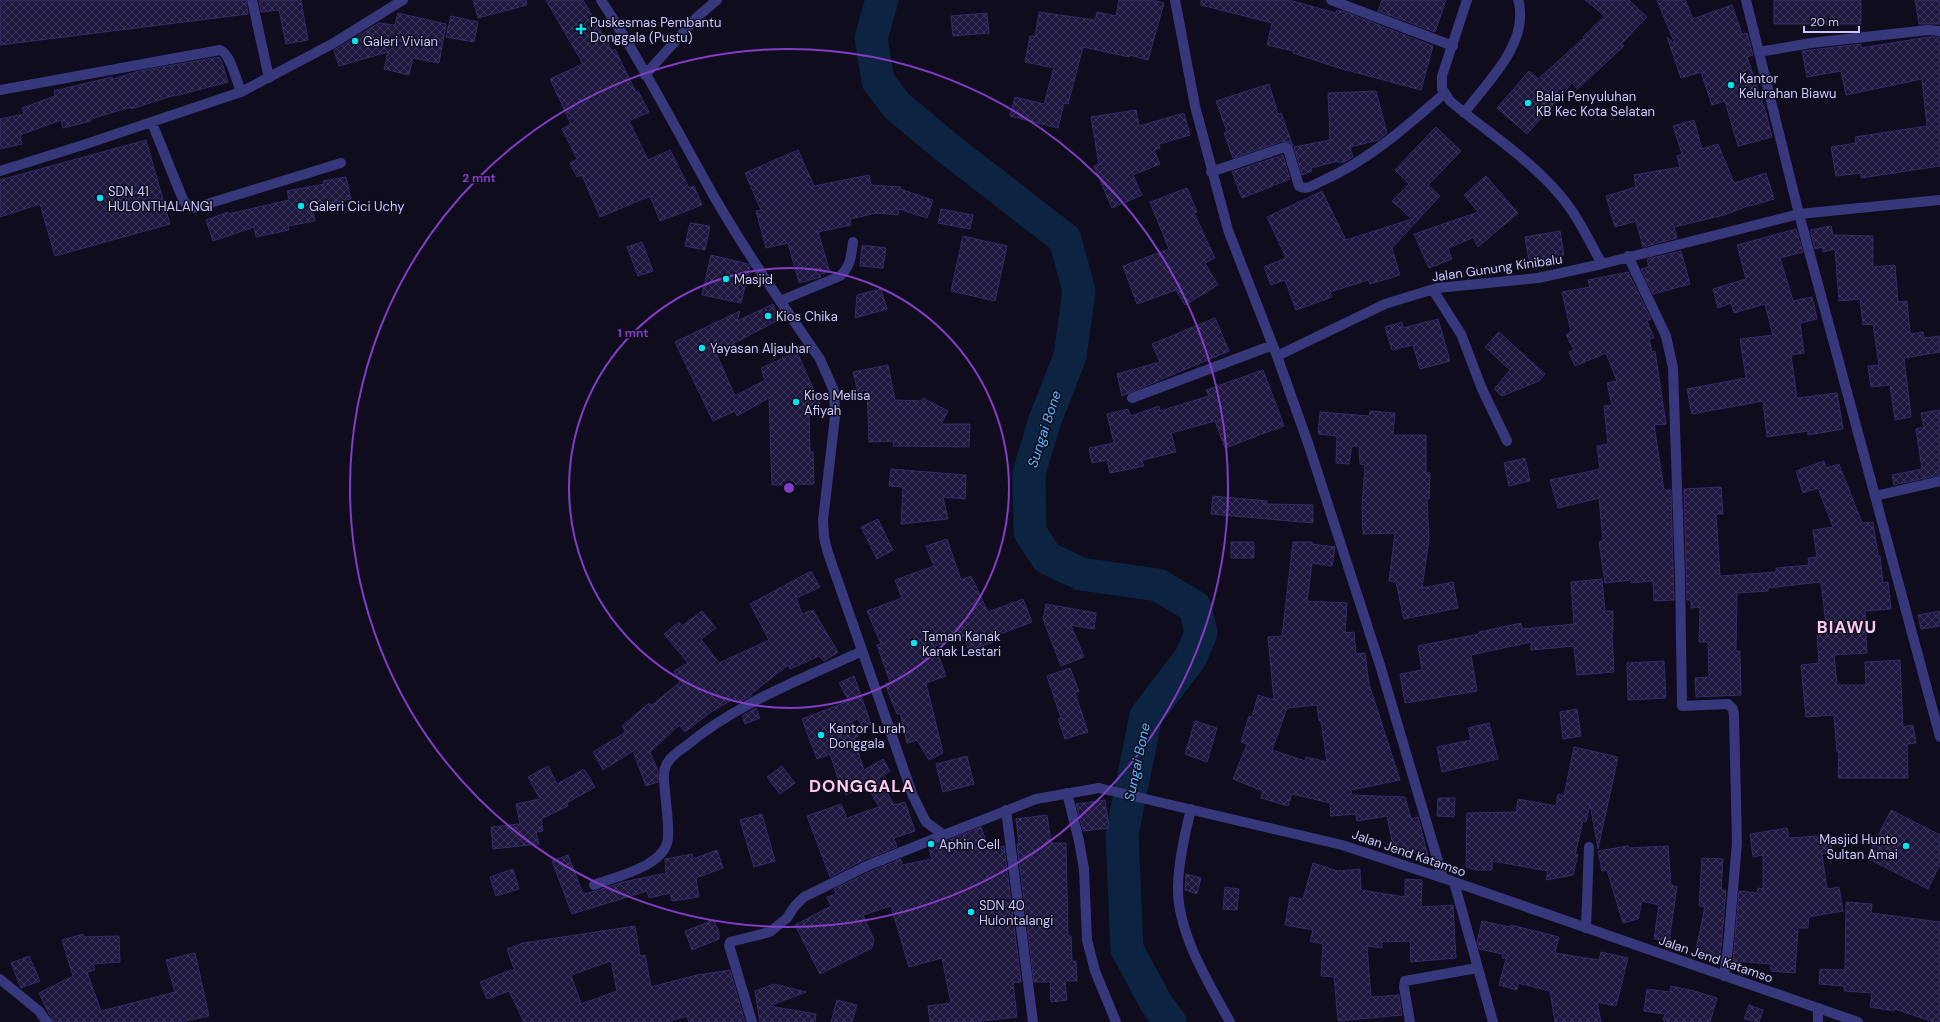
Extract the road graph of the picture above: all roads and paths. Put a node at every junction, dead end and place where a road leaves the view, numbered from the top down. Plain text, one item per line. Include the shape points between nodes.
1 (252, 0) edge
2 (403, 0) edge
3 (601, 0) edge
4 (717, 0) edge
5 (1175, 0) edge
6 (1332, 0) edge
7 (1467, 0) edge
8 (1518, 0) edge
9 (1746, 0) edge
10 (1351, 3) edge
11 (1940, 31) edge
12 (1453, 46) junction
13 (1759, 52) junction
14 (645, 75) junction
15 (269, 78) junction
16 (0, 90) edge
17 (241, 92) junction
18 (1445, 93) junction
19 (1464, 113) junction
20 (152, 123) junction
21 (341, 163) dead end
22 (0, 171) edge
23 (1212, 172) junction
24 (1940, 200) edge
25 (1799, 214) junction
26 (853, 242) dead end
27 (1628, 256) junction
28 (1602, 264) junction
29 (1433, 290) junction
30 (780, 301) junction
31 (1273, 345) junction
32 (1277, 356) junction
33 (1132, 398) dead end
34 (1507, 441) dead end
35 (1940, 481) edge
36 (1875, 496) junction
37 (862, 651) junction
38 (1940, 738) edge
39 (1067, 793) junction
40 (1187, 808) junction
41 (1006, 810) junction
42 (944, 835) junction
43 (1589, 847) dead end
44 (1443, 878) junction
45 (1454, 882) junction
46 (594, 885) dead end
47 (1586, 928) junction
48 (1477, 968) junction
49 (1724, 976) junction
50 (0, 979) edge
51 (1818, 1008) junction
52 (47, 1022) edge
53 (752, 1022) edge
54 (1033, 1022) edge
55 (1116, 1022) edge
56 (1230, 1022) edge
57 (1410, 1022) edge
58 (1493, 1022) edge
59 (1818, 1022) edge
60 (1858, 1022) edge

1 - 15 street
2 - 15 street via 332,44
3 - 14 street
4 - 14 street via 696,18
5 - 23 street via 1195,106
6 - 10 street
7 - 12 street
8 - 19 street via 1521,21 1516,40
9 - 13 street
10 - 12 street
11 - 13 street via 1928,30 1811,43
12 - 18 street via 1442,76 1442,89
13 - 25 street
14 - 30 street via 717,201
15 - 17 street
16 - 17 street via 220,50 232,66
17 - 20 street
18 - 19 street
18 - 23 street via 1401,131 1348,169 1308,188 1299,186 1288,149 1285,147
19 - 28 street via 1527,163 1559,194
20 - 21 street via 184,202 194,208
20 - 22 street
23 - 31 street via 1228,230
24 - 25 street, Jalan Gunung Kinibalu
25 - 27 street, Jalan Gunung Kinibalu
25 - 36 street
26 - 30 street via 848,270 840,276
27 - 28 street, Jalan Gunung Kinibalu
27 - 49 street via 1666,336 1672,368 1682,706 1728,704 1734,716 1737,844
28 - 29 street, Jalan Gunung Kinibalu via 1538,278
29 - 32 street, Jalan Gunung Kinibalu via 1385,304
29 - 34 street via 1461,334 1482,390
30 - 37 street via 820,360 834,391 835,417 824,502 824,537
31 - 32 street
31 - 33 street
32 - 44 street via 1365,619
35 - 36 street
36 - 38 street
37 - 42 street via 921,816 932,828
37 - 46 street via 760,699 716,724 675,754 665,769 668,837 666,848 661,856 646,865
39 - 40 street, Jalan Jend Katamso via 1099,788
39 - 41 street, Jalan Jend Katamso via 1036,799
39 - 55 street via 1084,869 1087,940 1095,971
40 - 44 street, Jalan Jend Katamso via 1342,844
40 - 56 street via 1178,885 1181,914 1188,940
41 - 42 street, Jalan Jend Katamso
41 - 54 street
42 - 53 street, Jalan Jend Katamso via 869,865 804,897 787,918 770,932 730,942 728,945
43 - 47 street
44 - 45 street, Jalan Jend Katamso
45 - 47 street, Jalan Jend Katamso
45 - 48 street
47 - 49 street, Jalan Jend Katamso
48 - 57 street via 1405,981
48 - 58 street
49 - 51 street, Jalan Jend Katamso
50 - 52 street via 39,1011
51 - 59 street
51 - 60 street, Jalan Jend Katamso

